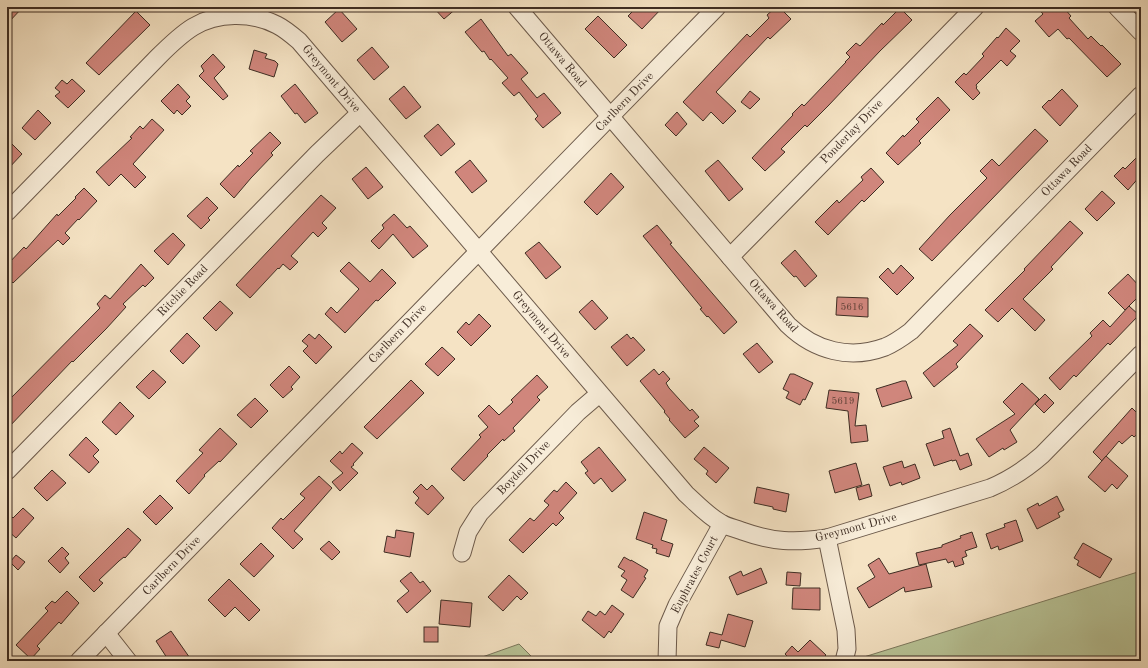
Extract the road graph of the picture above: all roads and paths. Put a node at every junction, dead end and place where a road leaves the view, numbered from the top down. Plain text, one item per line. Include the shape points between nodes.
1 (518, 7) edge
2 (718, 7) edge
3 (975, 7) edge
4 (1117, 7) edge
5 (1141, 32) edge
6 (1141, 95) edge
7 (360, 113) junction
8 (610, 117) junction
9 (7, 212) edge
10 (479, 251) junction
11 (730, 257) junction
12 (1141, 354) edge
13 (599, 394) junction
14 (7, 471) edge
15 (722, 524) junction
16 (827, 538) junction
17 (462, 552) dead end
18 (106, 633) junction
19 (79, 661) edge
20 (128, 661) edge
21 (667, 661) edge
22 (844, 661) edge

1 - 8 street, Ottawa Road
2 - 8 street, Carlbern Drive
3 - 11 street, Ponderlay Drive
4 - 5 street
6 - 11 street, Ottawa Road via 911,331 886,346 866,352 846,353 808,341 788,325
7 - 9 street, Greymont Drive via 287,30 256,17 234,15 213,18 194,26 178,37
7 - 10 street, Greymont Drive
7 - 14 street, Ritchie Road
8 - 10 street, Carlbern Drive
8 - 11 street, Ottawa Road
10 - 13 street, Greymont Drive
10 - 18 street, Carlbern Drive
12 - 16 street, Greymont Drive via 1042,455 1005,482
13 - 15 street, Greymont Drive via 686,494
13 - 17 street, Boydell Drive via 578,412 480,514 468,532
15 - 16 street, Greymont Drive via 770,540 801,542
15 - 21 street, Euphrates Court via 668,626
16 - 22 street via 846,630 847,648
18 - 19 street, Carlbern Drive
18 - 20 street

